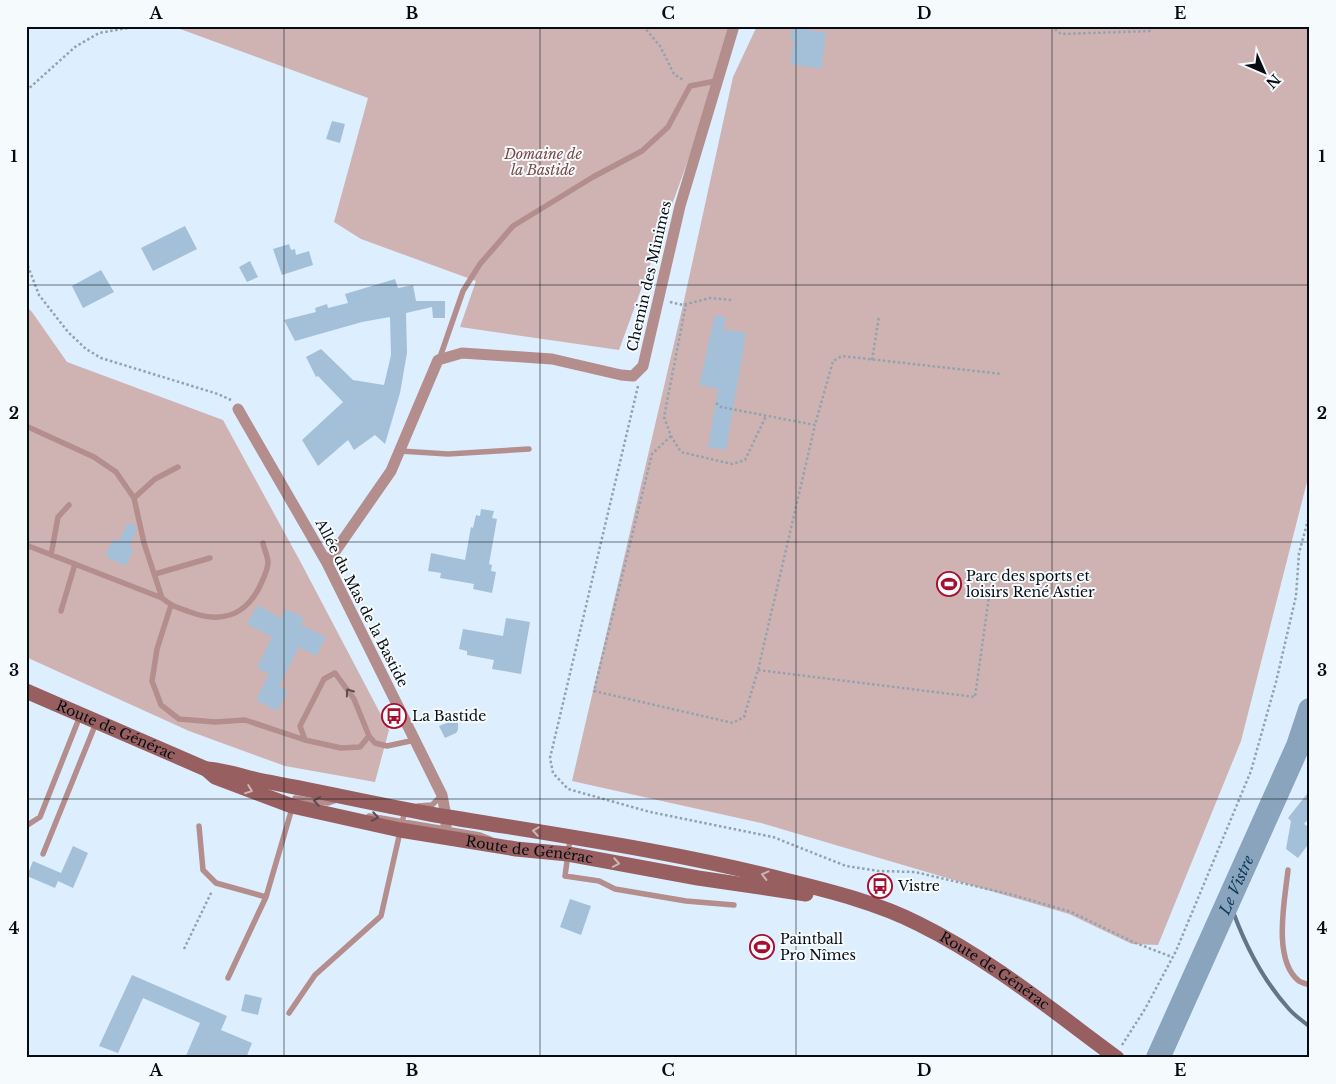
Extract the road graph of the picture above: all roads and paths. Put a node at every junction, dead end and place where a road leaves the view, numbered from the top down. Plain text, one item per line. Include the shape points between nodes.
1 (139, 26) edge
2 (643, 26) edge
3 (734, 26) edge
4 (1051, 26) edge
5 (1153, 26) edge
6 (716, 82) junction
7 (690, 86) junction
8 (26, 91) edge
9 (26, 261) edge
10 (659, 299) junction
11 (732, 300) dead end
12 (686, 304) junction
13 (878, 316) dead end
14 (438, 360) junction
15 (872, 360) junction
16 (643, 366) junction
17 (1002, 374) dead end
18 (716, 403) dead end
19 (238, 409) joint
20 (766, 416) junction
21 (815, 425) junction
22 (26, 426) edge
23 (671, 436) junction
24 (529, 449) dead end
25 (400, 451) junction
26 (178, 467) dead end
27 (134, 498) junction
28 (69, 505) dead end
29 (1310, 513) edge
30 (263, 543) dead end
31 (26, 545) edge
32 (51, 555) junction
33 (210, 558) dead end
34 (327, 563) junction
35 (75, 564) junction
36 (154, 574) junction
37 (990, 589) dead end
38 (162, 598) junction
39 (171, 606) junction
40 (60, 611) dead end
41 (758, 670) junction
42 (26, 691) edge
43 (80, 714) junction
44 (96, 721) junction
45 (369, 736) junction
46 (305, 740) junction
47 (415, 740) junction
48 (206, 768) junction
49 (256, 780) junction
50 (442, 795) junction
51 (348, 797) junction
52 (292, 806) junction
53 (402, 820) junction
54 (446, 823) junction
55 (26, 826) edge
56 (199, 826) dead end
57 (570, 844) junction
58 (516, 849) junction
59 (43, 854) dead end
60 (1288, 870) dead end
61 (216, 882) junction
62 (266, 897) junction
63 (862, 903) junction
64 (734, 905) dead end
65 (184, 949) dead end
66 (1172, 957) junction
67 (228, 978) dead end
68 (1310, 985) edge
69 (289, 1013) dead end
70 (1116, 1057) edge

1 - 8 path via 99,33 76,47
2 - 7 path via 660,46 674,74
3 - 6 street, Chemin des Minimes
4 - 5 path via 1061,34 1151,31
6 - 7 lane
6 - 10 street, Chemin des Minimes via 680,206
7 - 14 lane via 668,127 642,152 593,177 513,226 480,264 463,291
9 - 19 path via 39,295 86,349 101,358 218,394 230,399
10 - 12 path
10 - 16 street, Chemin des Minimes
11 - 12 path via 710,298
12 - 23 path via 664,417
13 - 15 path
14 - 16 street, Chemin des Minimes via 462,353 552,359 634,376
14 - 25 street
15 - 17 path
15 - 21 path via 842,356 833,361
16 - 66 path via 550,758 553,773 568,790 650,812 773,837 846,866 915,872 1013,895 1071,912
18 - 20 path via 721,407
19 - 34 street, Allée du Mas de la Bastide
20 - 21 path
20 - 23 path via 745,460 732,464 680,452
21 - 41 path
22 - 27 lane via 94,456 116,472
23 - 41 path via 652,454 594,691 733,723 744,717
24 - 25 lane via 448,454
25 - 34 street via 391,471
26 - 27 lane via 155,479
27 - 36 lane
28 - 32 lane via 58,517
29 - 66 path via 1299,553 1296,596 1251,770
30 - 39 lane via 268,562 264,579 254,597 238,612 204,617
31 - 32 lane
32 - 35 lane
33 - 36 lane
34 - 47 street, Allée du Mas de la Bastide
35 - 38 lane
35 - 40 lane
36 - 38 lane
37 - 41 path via 975,697
38 - 39 lane
39 - 46 lane via 157,649 152,681 161,705 179,719 245,720
42 - 43 street, Route de Générac
43 - 44 street, Route de Générac
43 - 55 lane via 40,817
44 - 48 street, Route de Générac
44 - 59 lane
45 - 46 lane via 360,747 341,748
45 -> 46 lane via 354,699 336,673 324,679 300,726
45 - 47 lane via 375,743 387,746
47 - 50 street, Allée du Mas de la Bastide
48 - 49 street, Route de Générac
48 -> 52 street, Route de Générac via 215,777
49 - 50 lane via 287,782 413,807 432,805
49 - 51 street, Route de Générac
50 - 54 street, Allée du Mas de la Bastide
51 -> 52 lane via 328,803 295,798
51 - 53 street, Route de Générac
52 -> 53 street, Route de Générac via 327,814
52 - 62 lane
53 - 54 street, Route de Générac
53 - 58 street, Route de Générac
53 - 69 lane via 381,916 315,975
57 -> 54 street, Route de Générac
54 - 58 lane
56 - 61 lane via 204,870
57 - 58 street, Route de Générac
57 -> 63 street, Route de Générac via 698,878
63 -> 57 street, Route de Générac via 762,874 638,848
57 - 64 lane via 565,876 599,881 615,890
60 - 68 lane via 1281,934 1288,966 1299,982
61 - 62 lane
61 - 65 path
62 - 67 lane
63 - 70 street, Route de Générac via 918,923 962,947
66 - 70 path

